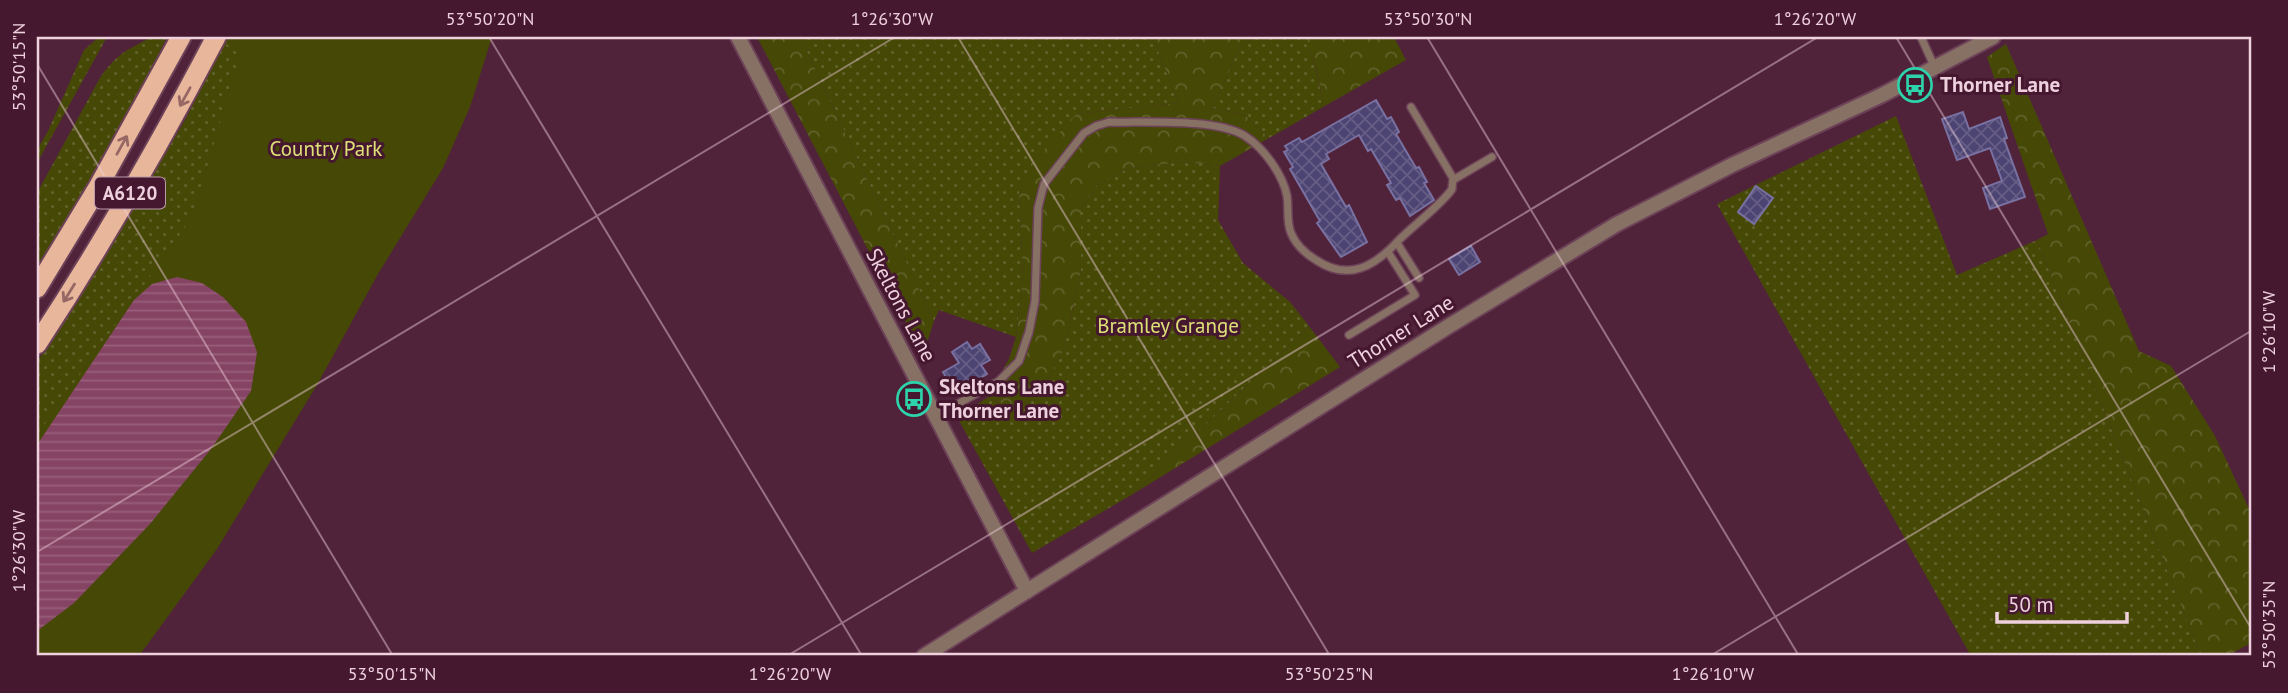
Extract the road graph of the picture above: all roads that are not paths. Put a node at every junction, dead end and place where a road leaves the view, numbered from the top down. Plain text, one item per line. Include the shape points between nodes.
1 (181, 37) edge
2 (216, 37) edge
3 (738, 37) edge
4 (1922, 37) edge
5 (1993, 37) edge
6 (1936, 68) junction
7 (1411, 107) dead end
8 (1492, 157) dead end
9 (1453, 180) junction
10 (1397, 243) junction
11 (1388, 252) junction
12 (1419, 278) dead end
13 (37, 288) edge
14 (1349, 335) dead end
15 (37, 344) edge
16 (936, 416) junction
17 (1027, 592) junction
18 (924, 656) edge

13 -> 1 highway, A6120
2 -> 15 highway, A6120 via 117,216
3 - 16 street, Skeltons Lane
4 - 6 lane
5 - 6 street, Thorner Lane
6 - 17 street, Thorner Lane via 1617,224
7 - 9 lane
8 - 9 lane
9 - 10 lane via 1449,194
10 - 11 lane
10 - 12 lane
11 - 14 lane via 1415,295
11 - 16 lane via 1345,272 1307,254 1291,233 1287,196 1278,175 1256,145 1235,131 1109,122 1096,126 1084,133 1051,174 1040,196 1035,301 1019,361 999,381
16 - 17 street, Skeltons Lane
17 - 18 street, Thorner Lane

